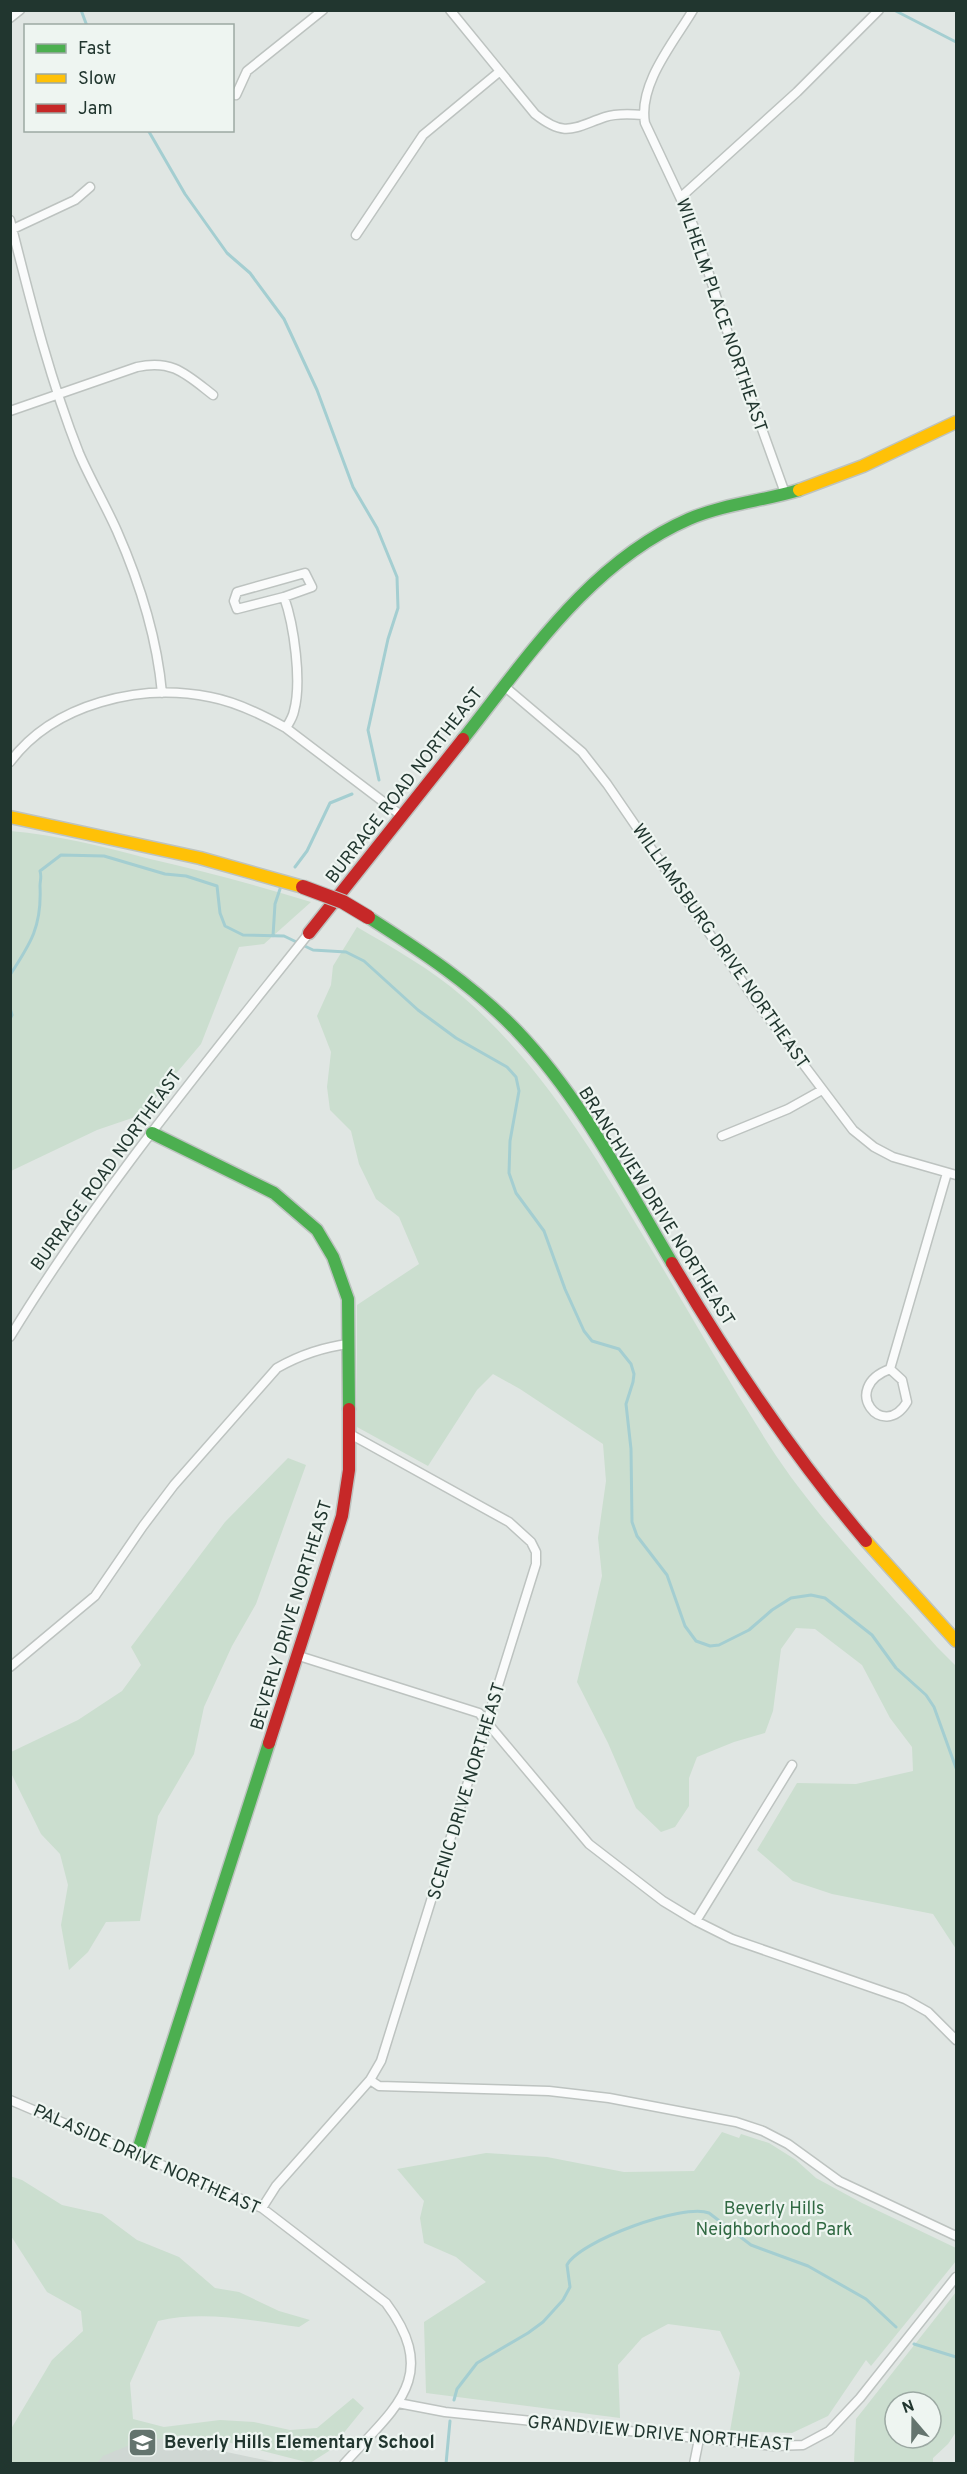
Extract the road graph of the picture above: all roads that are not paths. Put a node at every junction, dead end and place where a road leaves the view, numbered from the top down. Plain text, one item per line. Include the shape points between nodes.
1 (20, 10) edge
2 (323, 10) edge
3 (450, 10) edge
4 (693, 10) edge
5 (879, 10) edge
6 (10, 18) edge
7 (500, 72) junction
8 (236, 95) dead end
9 (643, 114) junction
10 (90, 187) dead end
11 (681, 197) junction
12 (12, 225) edge
13 (357, 236) dead end
14 (213, 394) dead end
15 (57, 395) junction
16 (10, 411) edge
17 (957, 422) edge
18 (785, 494) junction
19 (284, 597) junction
20 (504, 686) junction
21 (162, 693) junction
22 (286, 728) junction
23 (10, 762) edge
24 (402, 816) junction
25 (10, 817) edge
26 (309, 933) joint
27 (822, 1090) junction
28 (152, 1133) junction
29 (722, 1136) dead end
30 (952, 1174) edge
31 (10, 1336) edge
32 (349, 1344) junction
33 (890, 1369) junction
34 (350, 1434) junction
35 (957, 1641) edge
36 (299, 1656) junction
37 (10, 1667) edge
38 (487, 1721) junction
39 (792, 1765) dead end
40 (696, 1921) junction
41 (957, 2040) edge
42 (370, 2080) junction
43 (10, 2100) edge
44 (137, 2153) junction
45 (262, 2208) junction
46 (957, 2236) edge
47 (957, 2277) edge
48 (398, 2403) junction
49 (699, 2439) junction
50 (344, 2463) edge
51 (694, 2463) edge

1 - 6 street
2 - 8 street via 247,71
3 - 7 street
4 - 9 street via 656,72
5 - 11 street via 797,92
7 - 9 street via 535,114 567,131 607,117
7 - 13 street via 423,135
9 - 11 street, WILHELM PLACE NORTHEAST via 648,133
10 - 12 street via 75,200
11 - 18 street, WILHELM PLACE NORTHEAST
12 - 15 street
14 - 15 street via 172,367 154,364
15 - 16 street
15 - 21 street via 132,568 159,663
17 - 18 street, BURRAGE ROAD NORTHEAST via 850,471
18 - 20 street, BURRAGE ROAD NORTHEAST via 702,514 648,544 587,589
19 - 19 street via 312,587 305,573 237,592 234,601 237,609
19 - 22 street via 294,630 296,696
20 - 24 street, BURRAGE ROAD NORTHEAST
20 - 27 street, WILLIAMSBURG DRIVE NORTHEAST via 553,725 588,760
21 - 22 street via 205,696 233,703
21 - 23 street via 120,697 73,713 36,735
22 - 24 street
24 - 26 street, BURRAGE ROAD NORTHEAST
25 - 35 street, BRANCHVIEW DRIVE NORTHEAST, bridge via 200,858 343,902 438,962 480,996 533,1051 594,1132 724,1349 792,1449 867,1544
26 - 28 street, BURRAGE ROAD NORTHEAST
27 - 29 street via 788,1109
27 - 30 street, WILLIAMSBURG DRIVE NORTHEAST via 853,1130 874,1147 893,1157
28 - 31 street, BURRAGE ROAD NORTHEAST
28 - 32 street, BEVERLY DRIVE NORTHEAST via 274,1193 317,1230 333,1257 348,1299
30 - 33 street
32 - 34 street, BEVERLY DRIVE NORTHEAST
32 - 37 street via 319,1349 277,1368 174,1485 95,1596
33 - 33 street via 880,1373 867,1387 866,1400 877,1415 887,1417 900,1412 907,1402 902,1380
34 - 36 street, BEVERLY DRIVE NORTHEAST via 347,1498
34 - 38 street, SCENIC DRIVE NORTHEAST via 508,1522 531,1542 536,1552 535,1571
36 - 38 street via 471,1710
36 - 44 street, BEVERLY DRIVE NORTHEAST
38 - 40 street via 589,1844 663,1901
38 - 42 street, SCENIC DRIVE NORTHEAST via 381,2061
39 - 40 street
40 - 41 street via 732,1939 905,1999 928,2012
42 - 45 street, SCENIC DRIVE NORTHEAST via 276,2186
42 - 46 street via 379,2086 549,2091 736,2122 788,2144 839,2181
43 - 44 street, PALASIDE DRIVE NORTHEAST
44 - 45 street, PALASIDE DRIVE NORTHEAST
45 - 48 street, PALASIDE DRIVE NORTHEAST via 375,2293 397,2318 406,2336 411,2366 409,2384
47 - 49 street, GRANDVIEW DRIVE NORTHEAST via 829,2431 793,2447
48 - 49 street, GRANDVIEW DRIVE NORTHEAST via 445,2412
48 - 50 street, PALASIDE DRIVE NORTHEAST
49 - 51 street

